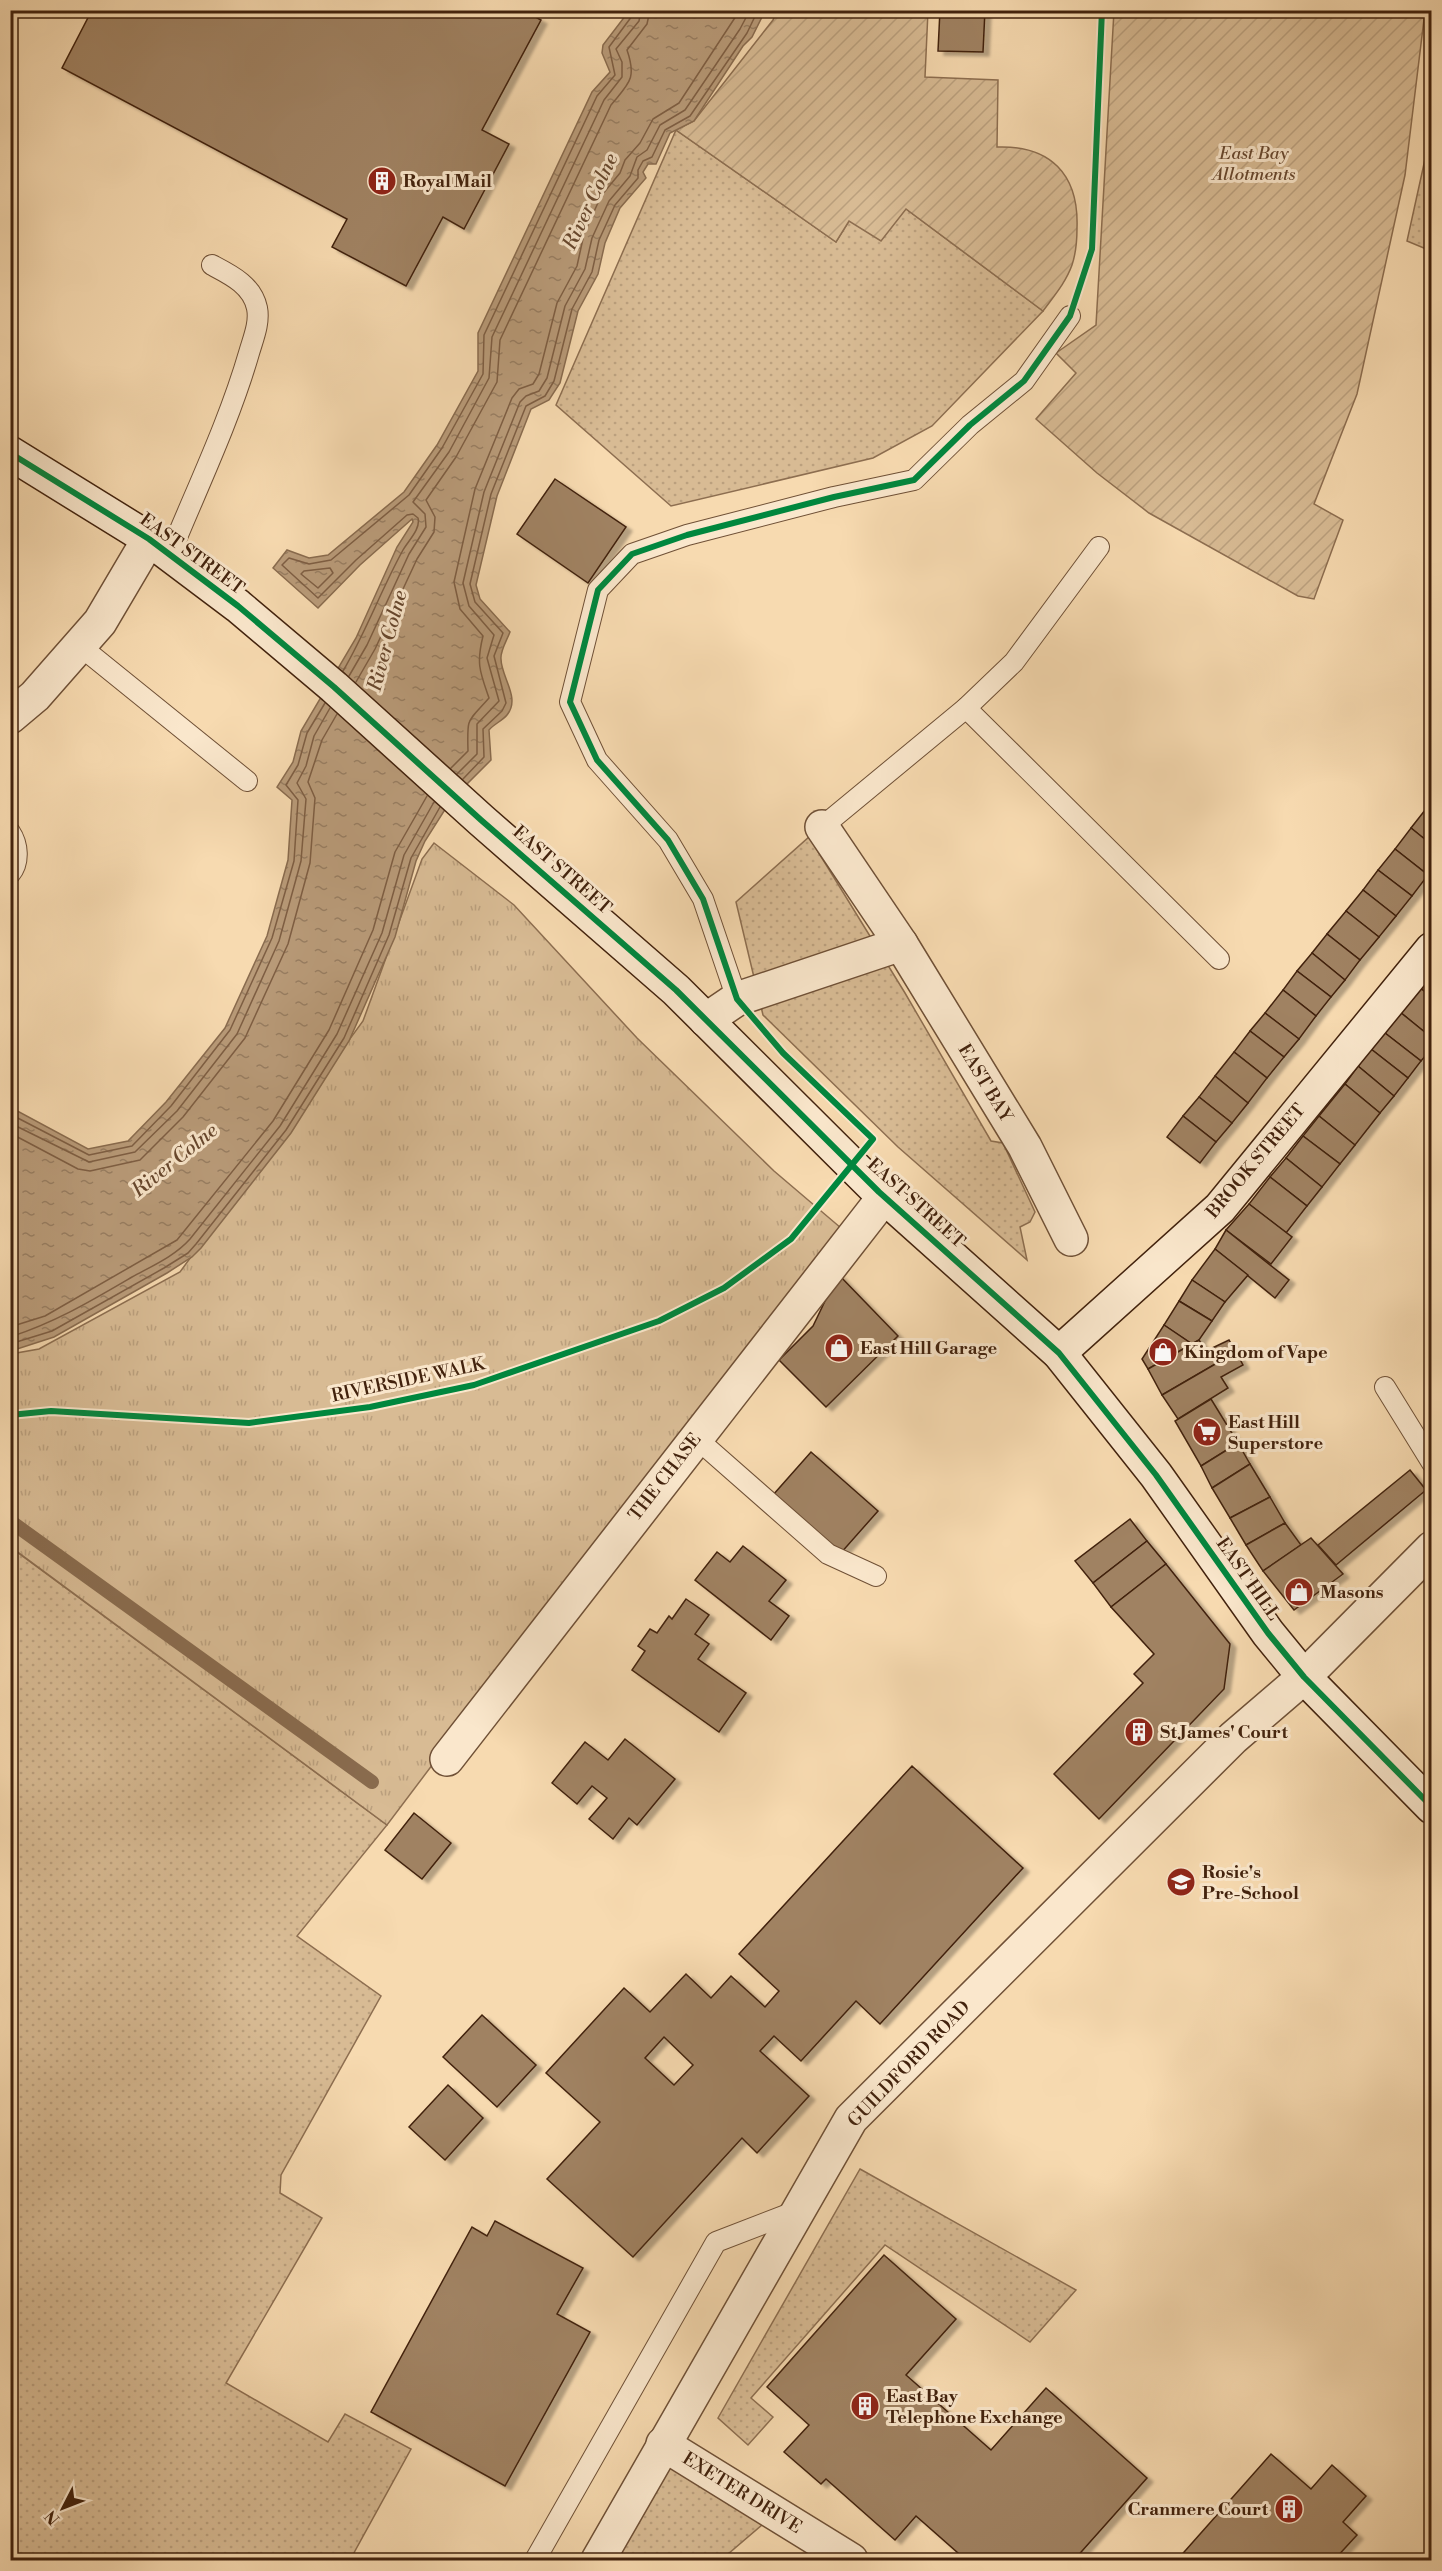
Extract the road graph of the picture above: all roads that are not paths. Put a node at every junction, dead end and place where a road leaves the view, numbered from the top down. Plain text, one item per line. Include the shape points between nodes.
1 (212, 265) dead end
2 (1070, 316) dead end
3 (10, 453) edge
4 (159, 547) junction
5 (1099, 547) dead end
6 (80, 646) junction
7 (966, 708) junction
8 (10, 717) edge
9 (248, 781) dead end
10 (822, 827) joint
11 (10, 831) edge
12 (10, 874) edge
13 (901, 944) junction
14 (1431, 949) edge
15 (1219, 959) dead end
16 (737, 999) junction
17 (706, 1020) junction
18 (885, 1196) junction
19 (1059, 1234) dead end
20 (1059, 1353) junction
21 (1385, 1387) dead end
22 (696, 1438) junction
23 (1431, 1463) edge
24 (1431, 1548) edge
25 (876, 1576) dead end
26 (1304, 1677) junction
27 (447, 1759) dead end
28 (1431, 1807) edge
29 (799, 2210) junction
30 (663, 2444) junction
31 (535, 2560) edge
32 (598, 2560) edge
33 (851, 2560) edge

1 - 4 lane via 237,278 247,289 257,308 256,327 238,393
2 - 16 lane via 1024,381 970,425 914,480 834,497 632,554 598,590 570,702 597,760 668,840 703,899
3 - 4 street, EAST STREET
4 - 6 street
4 - 17 street, EAST STREET via 238,606 334,687
5 - 7 lane via 1014,662
6 - 8 street via 35,696
6 - 9 lane
7 - 10 lane
7 - 15 lane
10 - 13 street, EAST BAY
11 - 12 lane via 17,856
13 - 16 street
13 - 19 street, EAST BAY via 1024,1147
14 - 20 street, BROOK STREET via 1220,1208
16 - 17 street
17 - 18 street, EAST STREET
18 - 20 street, EAST STREET
18 - 22 street, THE CHASE
20 - 26 street, EAST HILL
21 - 23 lane
22 - 25 lane via 828,1554
22 - 27 street, THE CHASE
24 - 26 street, GUILDFORD ROAD
26 - 28 street, EAST HILL
26 - 29 street, GUILDFORD ROAD via 1233,1738 851,2120
29 - 30 street, GUILDFORD ROAD
29 - 31 lane via 716,2242
30 - 32 street, GUILDFORD ROAD
30 - 33 street, EXETER DRIVE

